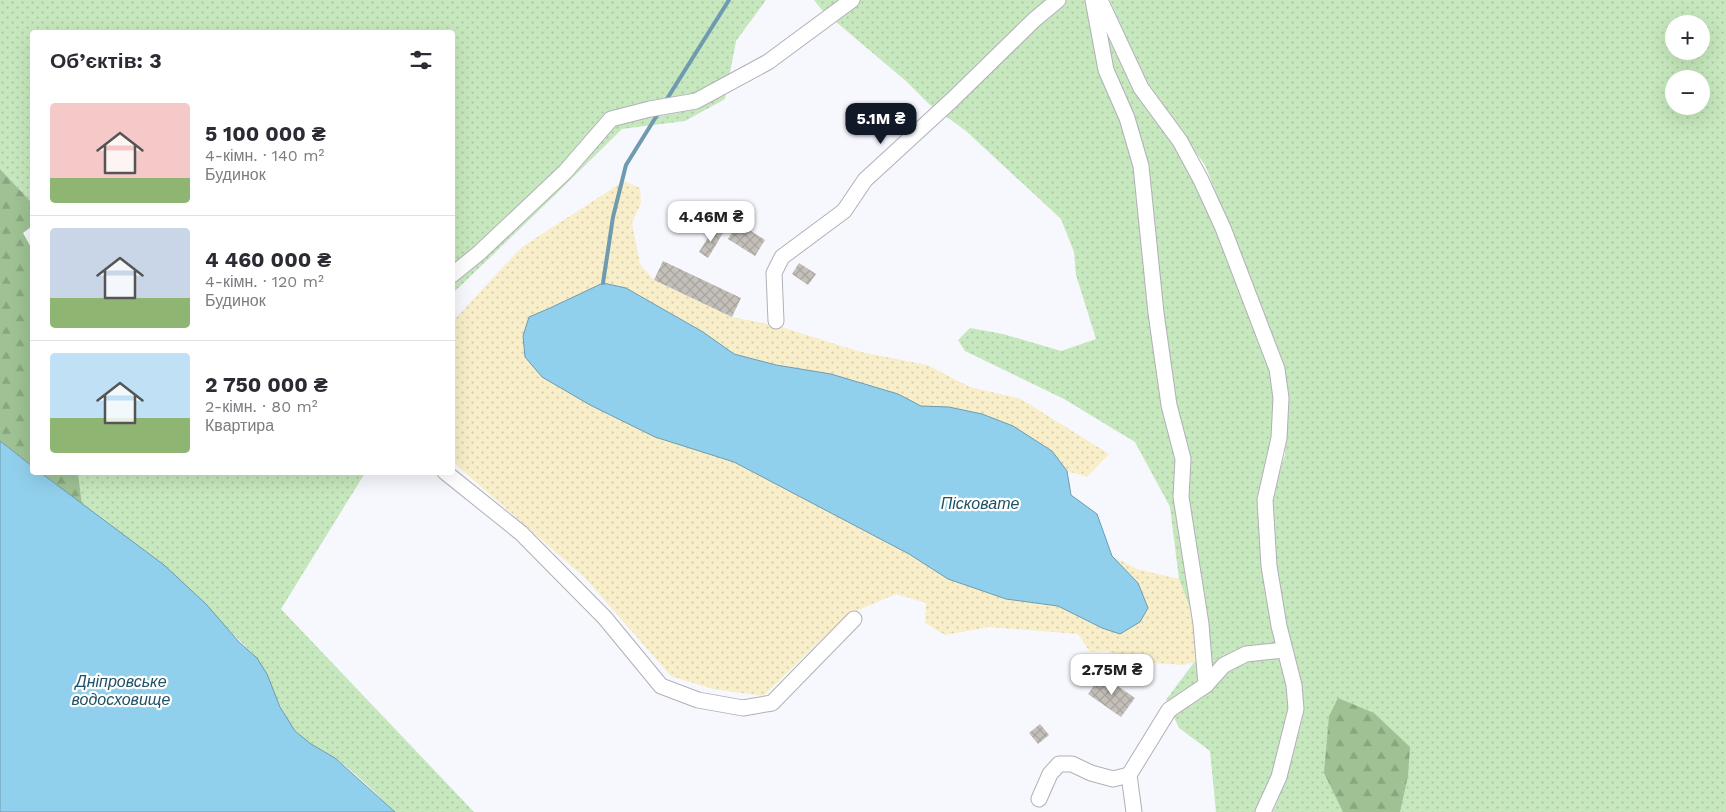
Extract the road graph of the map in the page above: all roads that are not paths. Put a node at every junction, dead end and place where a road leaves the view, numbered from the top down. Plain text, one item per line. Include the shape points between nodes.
1 (852, 0) edge
2 (1058, 0) edge
3 (1093, 0) edge
4 (1100, 0) edge
5 (455, 273) edge
6 (776, 320) dead end
7 (449, 475) edge
8 (854, 619) dead end
9 (1284, 650) junction
10 (1206, 685) junction
11 (1130, 775) junction
12 (1038, 799) dead end
13 (1134, 812) edge
14 (1263, 812) edge

1 - 5 street via 768,62 696,101 611,119 564,172
2 - 6 street via 866,180 844,211 782,257 774,273
3 - 10 street via 1106,70 1127,118 1141,166 1169,405 1183,459 1182,497 1201,624
4 - 9 street via 1141,88 1180,141 1201,180 1224,228 1277,369 1282,398 1279,438 1265,500 1269,566
7 - 8 street via 521,533 605,618 661,686 698,700 743,708 772,703
9 - 10 street via 1246,654 1224,665
9 - 14 street via 1294,685 1296,709 1279,777
10 - 11 street via 1169,710
11 - 12 street via 1113,779 1072,764 1059,764 1050,774
11 - 13 street

